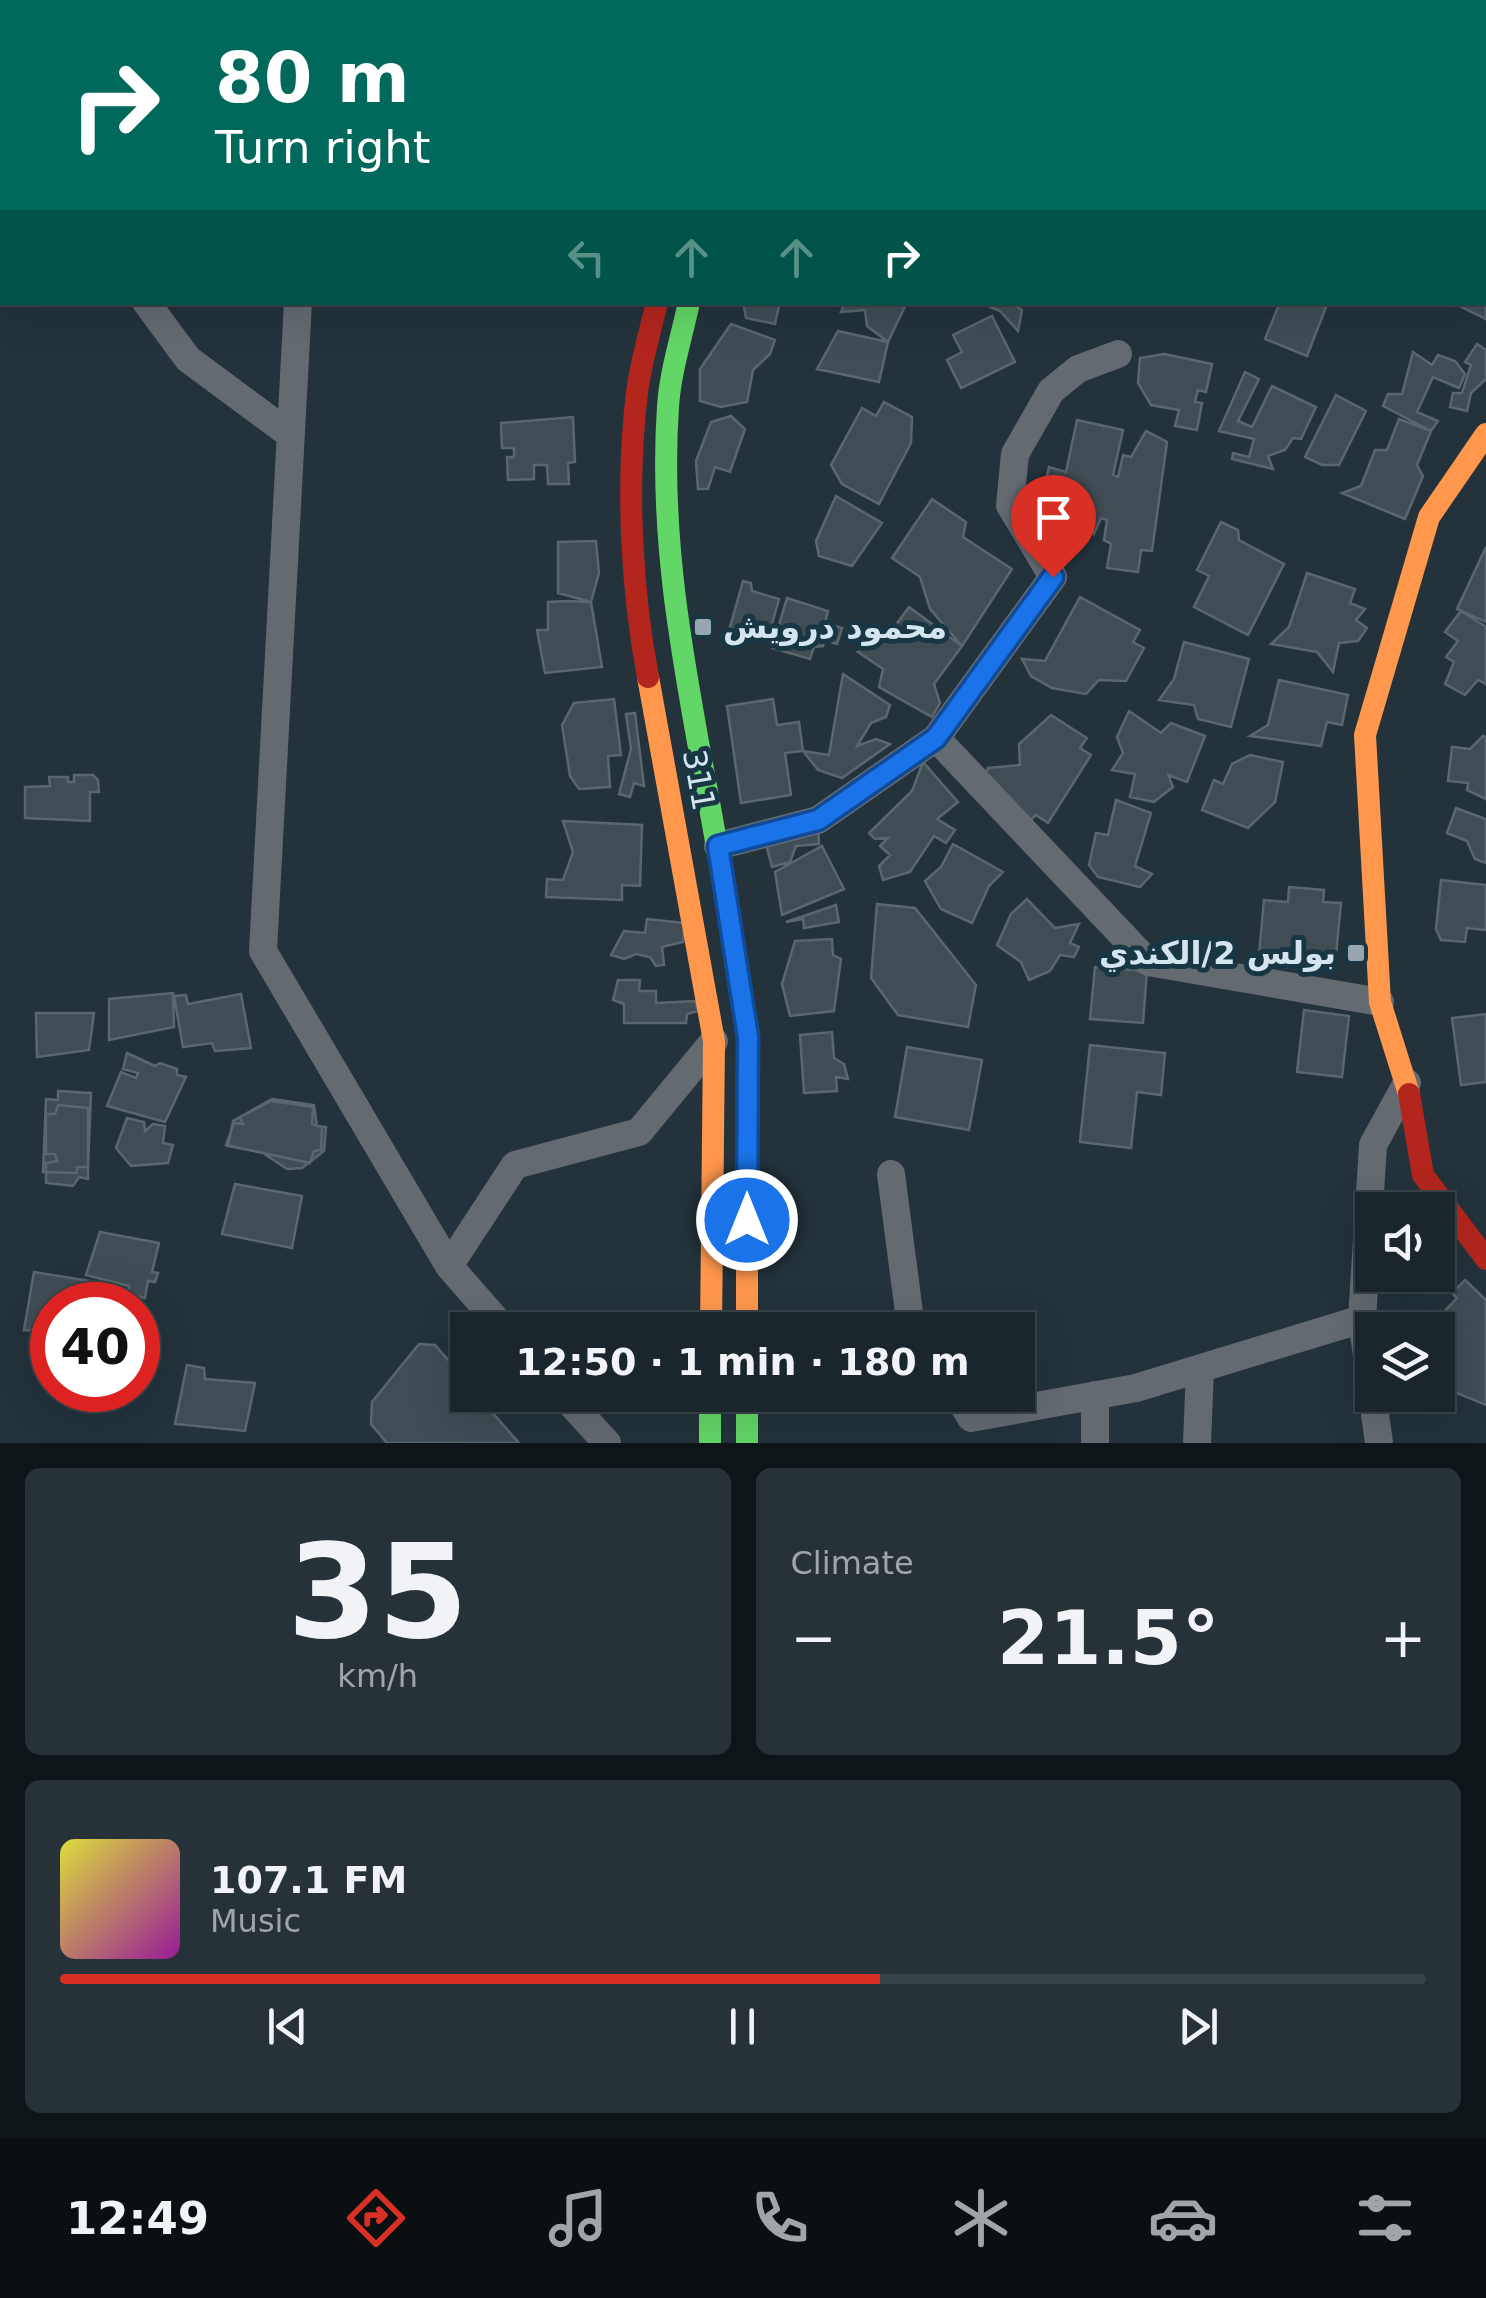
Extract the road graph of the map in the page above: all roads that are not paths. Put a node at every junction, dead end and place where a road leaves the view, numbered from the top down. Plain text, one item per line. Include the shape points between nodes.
1 (148, 305) edge
2 (298, 305) edge
3 (655, 305) edge
4 (688, 305) edge
5 (1118, 354) dead end
6 (288, 434) junction
7 (1486, 434) edge
8 (936, 738) junction
9 (718, 846) junction
10 (1380, 1002) junction
11 (714, 1041) junction
12 (1407, 1083) junction
13 (891, 1174) dead end
14 (1486, 1259) edge
15 (448, 1266) junction
16 (489, 1312) edge
17 (711, 1312) edge
18 (747, 1312) edge
19 (909, 1312) edge
20 (1362, 1312) edge
21 (1355, 1321) edge
22 (1200, 1369) junction
23 (1095, 1395) junction
24 (1035, 1406) edge
25 (577, 1412) edge
26 (710, 1412) edge
27 (747, 1412) edge
28 (967, 1412) edge
29 (1003, 1412) edge
30 (1375, 1412) edge
31 (605, 1443) edge
32 (710, 1443) edge
33 (747, 1443) edge
34 (1095, 1443) edge
35 (1197, 1443) edge
36 (1379, 1443) edge

1 - 6 street via 188,358
2 - 6 street
3 - 11 street, 311 via 637,392 639,630
4 - 9 street, 311 via 668,404 666,520 674,617
5 - 8 street via 1078,369 1051,391 1015,454 1010,505 1053,577
6 - 15 street via 263,951
7 - 10 street via 1428,517 1366,734
8 - 9 street via 818,820
8 - 10 street via 1148,962
9 - 18 street, 311 via 748,1037
10 - 12 street
11 - 15 street via 639,1132 514,1165
11 - 17 street, 311
12 - 14 street via 1423,1175
12 - 20 street via 1373,1146
13 - 19 street
15 - 16 street
21 - 22 street
22 - 23 street
22 - 35 street
23 - 24 street
23 - 34 street
25 - 31 street
26 - 32 street
27 - 33 street
28 - 29 street via 971,1418
30 - 36 street

